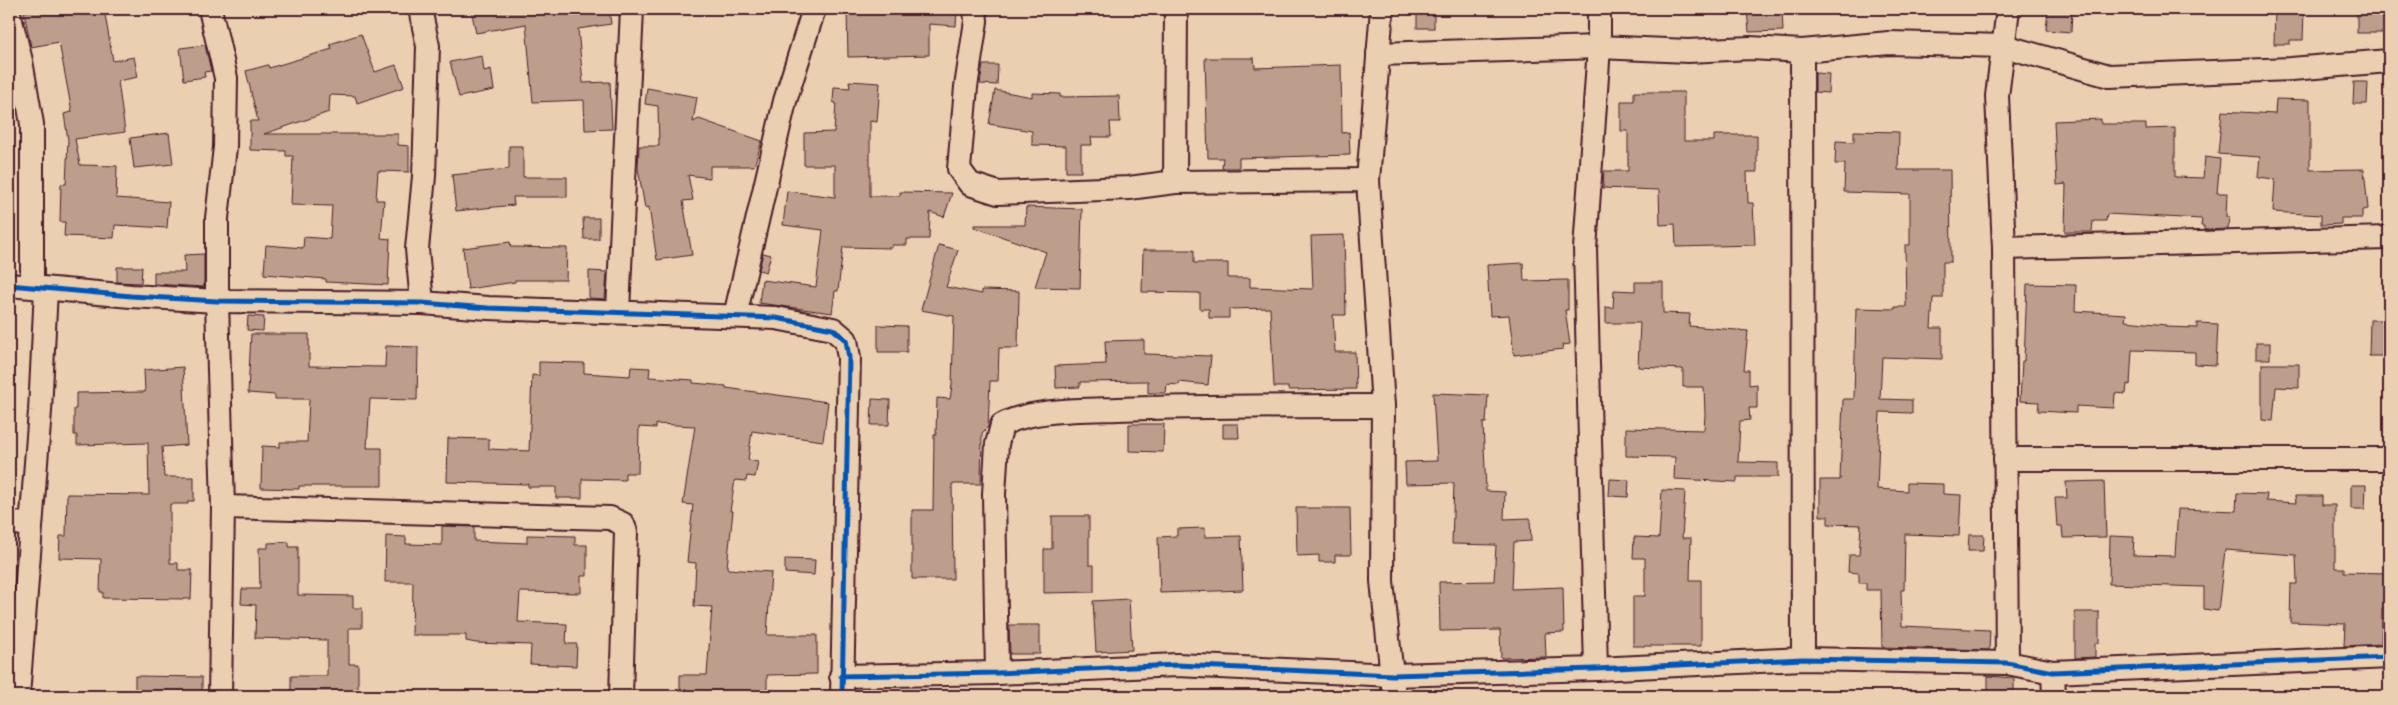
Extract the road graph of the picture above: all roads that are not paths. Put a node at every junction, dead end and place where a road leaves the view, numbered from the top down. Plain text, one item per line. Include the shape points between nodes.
1 (210, 9) edge
2 (420, 9) edge
3 (632, 9) edge
4 (814, 9) edge
5 (975, 9) edge
6 (1176, 9) edge
7 (1382, 9) edge
8 (1599, 9) edge
9 (2008, 9) edge
10 (9, 13) edge
11 (2004, 46) junction
12 (1599, 48) junction
13 (1802, 51) junction
14 (1378, 54) junction
15 (2389, 61) edge
16 (15, 62) edge
17 (1368, 180) junction
18 (1175, 182) junction
19 (2389, 238) edge
20 (2004, 248) junction
21 (9, 284) edge
22 (39, 287) junction
23 (216, 301) junction
24 (422, 303) junction
25 (618, 311) junction
26 (735, 316) junction
27 (1383, 406) junction
28 (2389, 459) edge
29 (2005, 460) junction
30 (223, 507) junction
31 (9, 523) edge
32 (31, 524) junction
33 (2389, 658) edge
34 (1803, 659) junction
35 (2007, 663) junction
36 (1596, 669) junction
37 (2053, 672) junction
38 (997, 673) junction
39 (841, 686) edge
40 (1394, 686) edge
41 (18, 696) edge
42 (220, 696) edge
43 (621, 696) edge
44 (2054, 696) edge

1 - 23 street via 226,78 225,147 216,218
2 - 24 street via 428,46 424,176 417,249
3 - 25 street
4 - 26 street via 785,100
5 - 18 street via 959,169 970,184 998,192 1129,188
6 - 18 street
7 - 14 street
8 - 12 street
9 - 11 street
10 - 16 street
11 - 13 street via 1889,43
11 - 15 street via 2109,76 2290,69
11 - 20 street via 1996,96
12 - 13 street
12 - 14 street
12 - 36 street via 1585,249
13 - 34 street
14 - 17 street
16 - 22 street via 32,124
17 - 18 street
17 - 27 street
19 - 20 street
20 - 29 street
21 - 22 street
22 - 23 street
22 - 32 street via 40,411
23 - 24 street
23 - 30 street
24 - 25 street
25 - 26 street
26 - 39 street via 799,321 833,329 846,340 849,358
27 - 38 street via 1191,406 1064,411 1012,419 1002,425 997,444 994,494
27 - 40 street via 1382,581
28 - 29 street
29 - 35 street
30 - 42 street
30 - 43 street via 610,518 623,524 626,532
31 - 32 street
32 - 41 street
33 - 37 street
34 - 35 street
34 - 36 street
35 - 37 street
36 - 40 street
37 - 44 street
38 - 39 street
38 - 40 street via 1177,664

